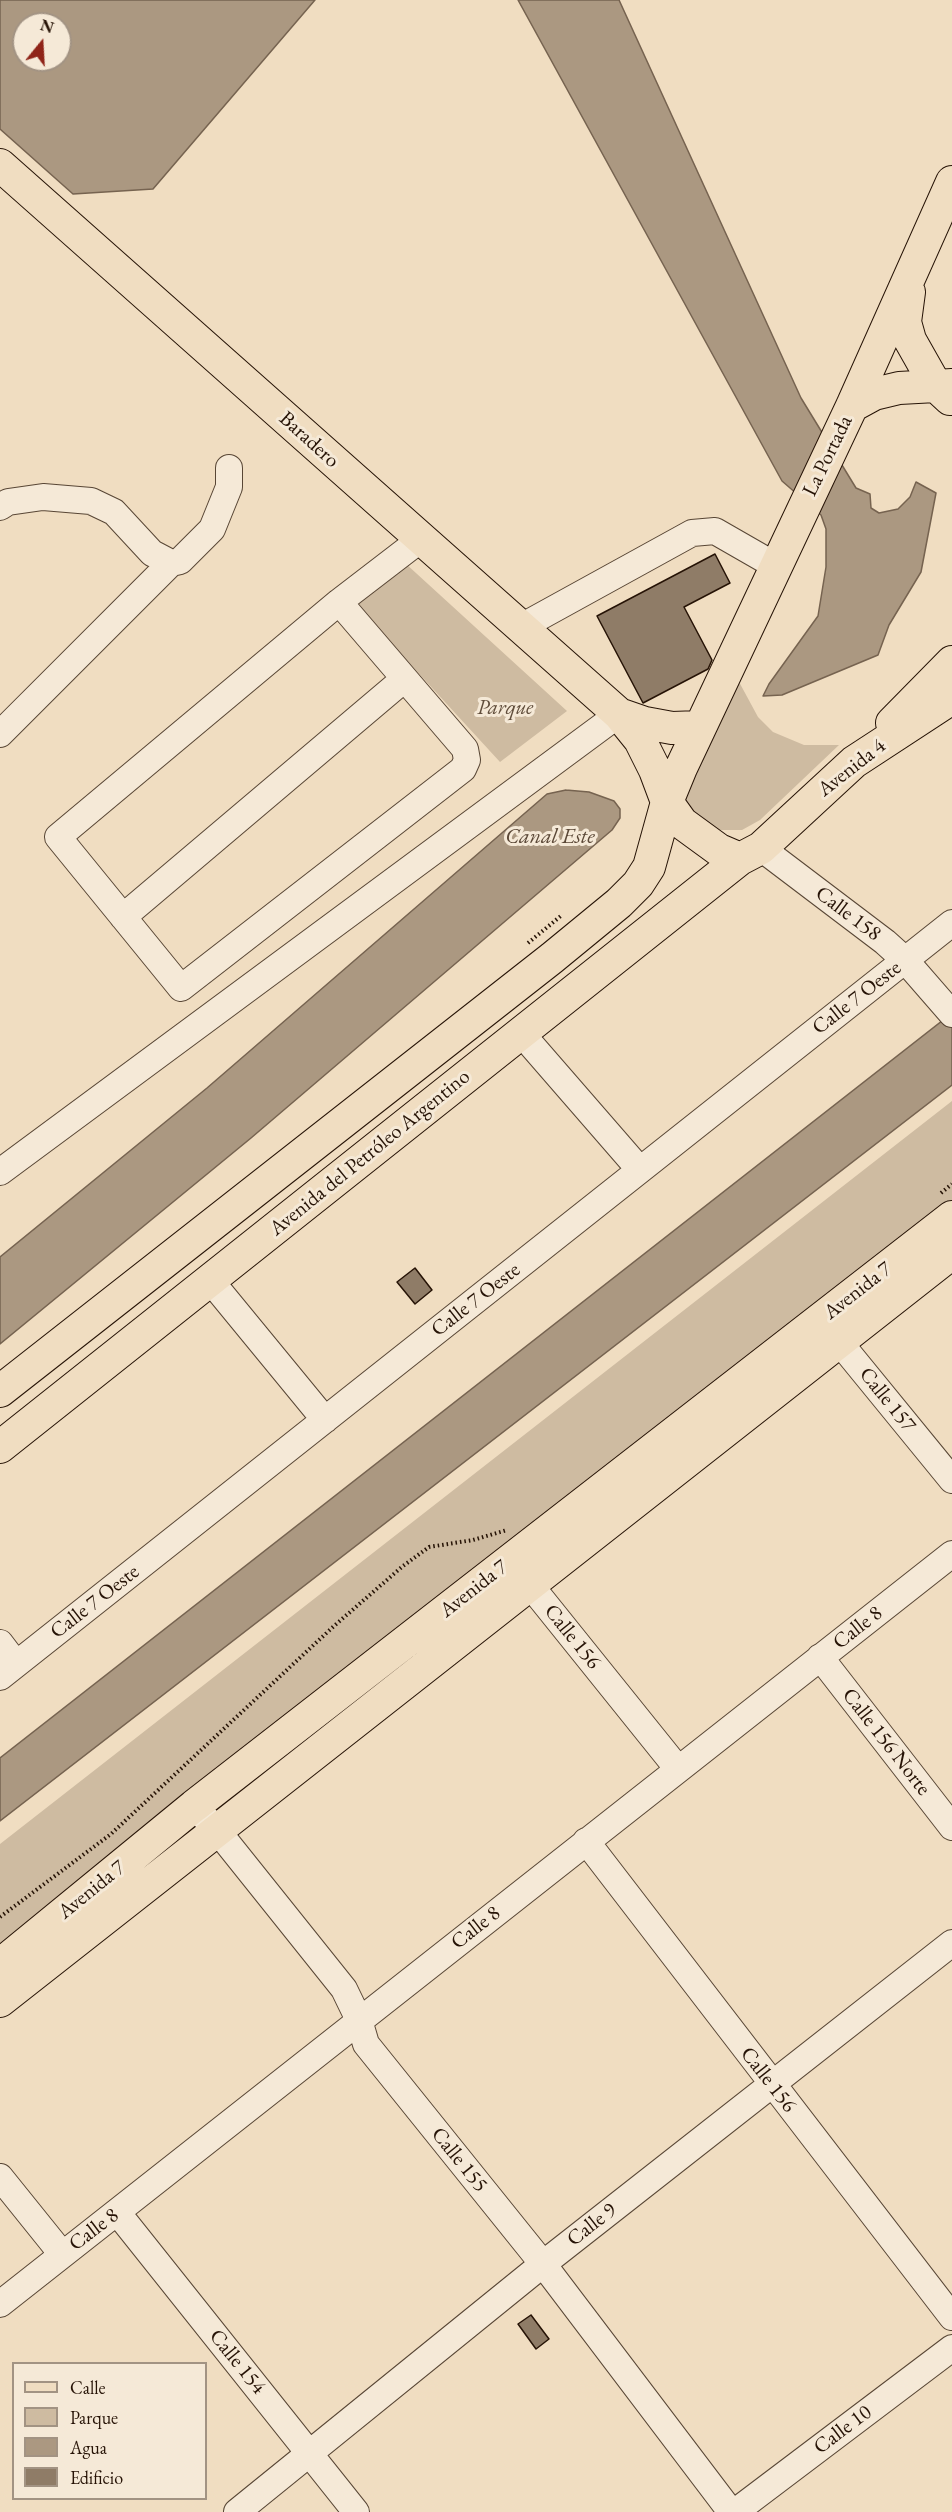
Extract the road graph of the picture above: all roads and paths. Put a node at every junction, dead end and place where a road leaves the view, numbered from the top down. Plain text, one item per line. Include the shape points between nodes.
1 (0, 165) edge
2 (952, 182) edge
3 (913, 268) junction
4 (947, 391) edge
5 (852, 406) junction
6 (229, 468) dead end
7 (0, 507) edge
8 (421, 539) junction
9 (171, 564) junction
10 (776, 566) junction
11 (339, 602) junction
12 (523, 626) junction
13 (952, 662) edge
14 (403, 680) junction
15 (952, 698) edge
16 (619, 714) junction
17 (700, 727) junction
18 (0, 734) edge
19 (854, 762) junction
20 (667, 802) junction
21 (750, 853) junction
22 (123, 917) junction
23 (952, 923) edge
24 (905, 960) junction
25 (947, 1007) edge
26 (521, 1033) junction
27 (640, 1170) junction
28 (0, 1172) edge
29 (952, 1184) edge
30 (943, 1208) edge
31 (952, 1252) edge
32 (210, 1280) junction
33 (830, 1331) junction
34 (0, 1391) edge
35 (325, 1420) junction
36 (0, 1447) edge
37 (952, 1480) edge
38 (514, 1527) dead end
39 (952, 1554) edge
40 (520, 1572) junction
41 (0, 1643) edge
42 (820, 1657) junction
43 (8, 1670) edge
44 (678, 1769) junction
45 (194, 1806) junction
46 (952, 1827) edge
47 (216, 1829) junction
48 (586, 1841) junction
49 (0, 1917) edge
50 (952, 1943) edge
51 (0, 1965) edge
52 (0, 2001) edge
53 (359, 2020) junction
54 (771, 2083) junction
55 (0, 2177) edge
56 (117, 2212) junction
57 (62, 2254) junction
58 (543, 2264) junction
59 (0, 2304) edge
60 (952, 2316) edge
61 (952, 2348) edge
62 (309, 2453) junction
63 (237, 2512) edge
64 (356, 2512) edge
65 (733, 2512) edge

1 - 8 main road, Baradero
2 - 3 main road, La Portada
3 - 4 main road via 905,322 910,340
3 - 5 main road, La Portada
4 - 5 main road via 899,388 874,394
5 - 10 main road, La Portada
6 - 9 street via 229,487 212,529 180,561
7 - 9 street via 8,502 43,497 91,501 114,512 152,553
8 - 11 street
8 - 12 main road, Baradero
9 - 18 street
10 - 12 street via 715,531 692,532
10 - 17 main road, La Portada
11 - 14 street
11 - 22 street via 58,837
12 - 16 main road, Baradero
13 - 19 main road
14 - 22 street
14 - 22 street via 465,749 467,760 463,769 181,988
15 - 19 main road, Avenida 4
16 - 17 main road, Baradero via 672,728
16 - 20 main road, Baradero via 640,740
16 - 28 street
17 - 20 main road, Avenida del Petróleo Argentino
19 - 21 main road, Avenida 4
20 - 21 main road, Baradero via 682,823 719,850
20 - 34 main road, Avenida del Petróleo Argentino via 649,867 619,903
21 - 24 street, Calle 158
21 - 26 main road, Avenida del Petróleo Argentino
23 - 24 street, Calle 7 Oeste
24 - 25 street, Calle 158
24 - 27 street, Calle 7 Oeste
26 - 27 street
26 - 32 main road, Avenida del Petróleo Argentino
27 - 35 street, Calle 7 Oeste
29 - 30 path
30 - 33 main road, Avenida 7
31 - 33 main road, Avenida 7
32 - 35 street
32 - 36 main road, Avenida del Petróleo Argentino
33 - 37 street, Calle 157
33 - 40 main road, Avenida 7
35 - 43 street, Calle 7 Oeste
38 - 49 path via 473,1540 429,1547 326,1634 111,1834
39 - 42 street, Calle 8
40 - 44 street, Calle 156
40 - 45 main road, Avenida 7
40 - 47 main road, Avenida 7
41 - 43 street
42 - 44 street, Calle 8
42 - 46 street, Calle 156 Norte
44 - 48 street, Calle 8
45 - 47 street, Calle 155
45 - 51 main road, Avenida 7
47 - 52 main road, Avenida 7
47 - 53 street, Calle 155 via 344,1989
48 - 53 street, Calle 8
48 - 54 street, Calle 156
50 - 54 street, Calle 9
53 - 56 street, Calle 8
53 - 58 street, Calle 155 via 366,2044
54 - 58 street, Calle 9
54 - 60 street, Calle 156
55 - 57 street
56 - 57 street, Calle 8
56 - 62 street, Calle 154
57 - 59 street, Calle 8
58 - 62 street, Calle 9
58 - 65 street, Calle 155
61 - 65 street, Calle 10
62 - 63 street, Calle 9
62 - 64 street, Calle 154

